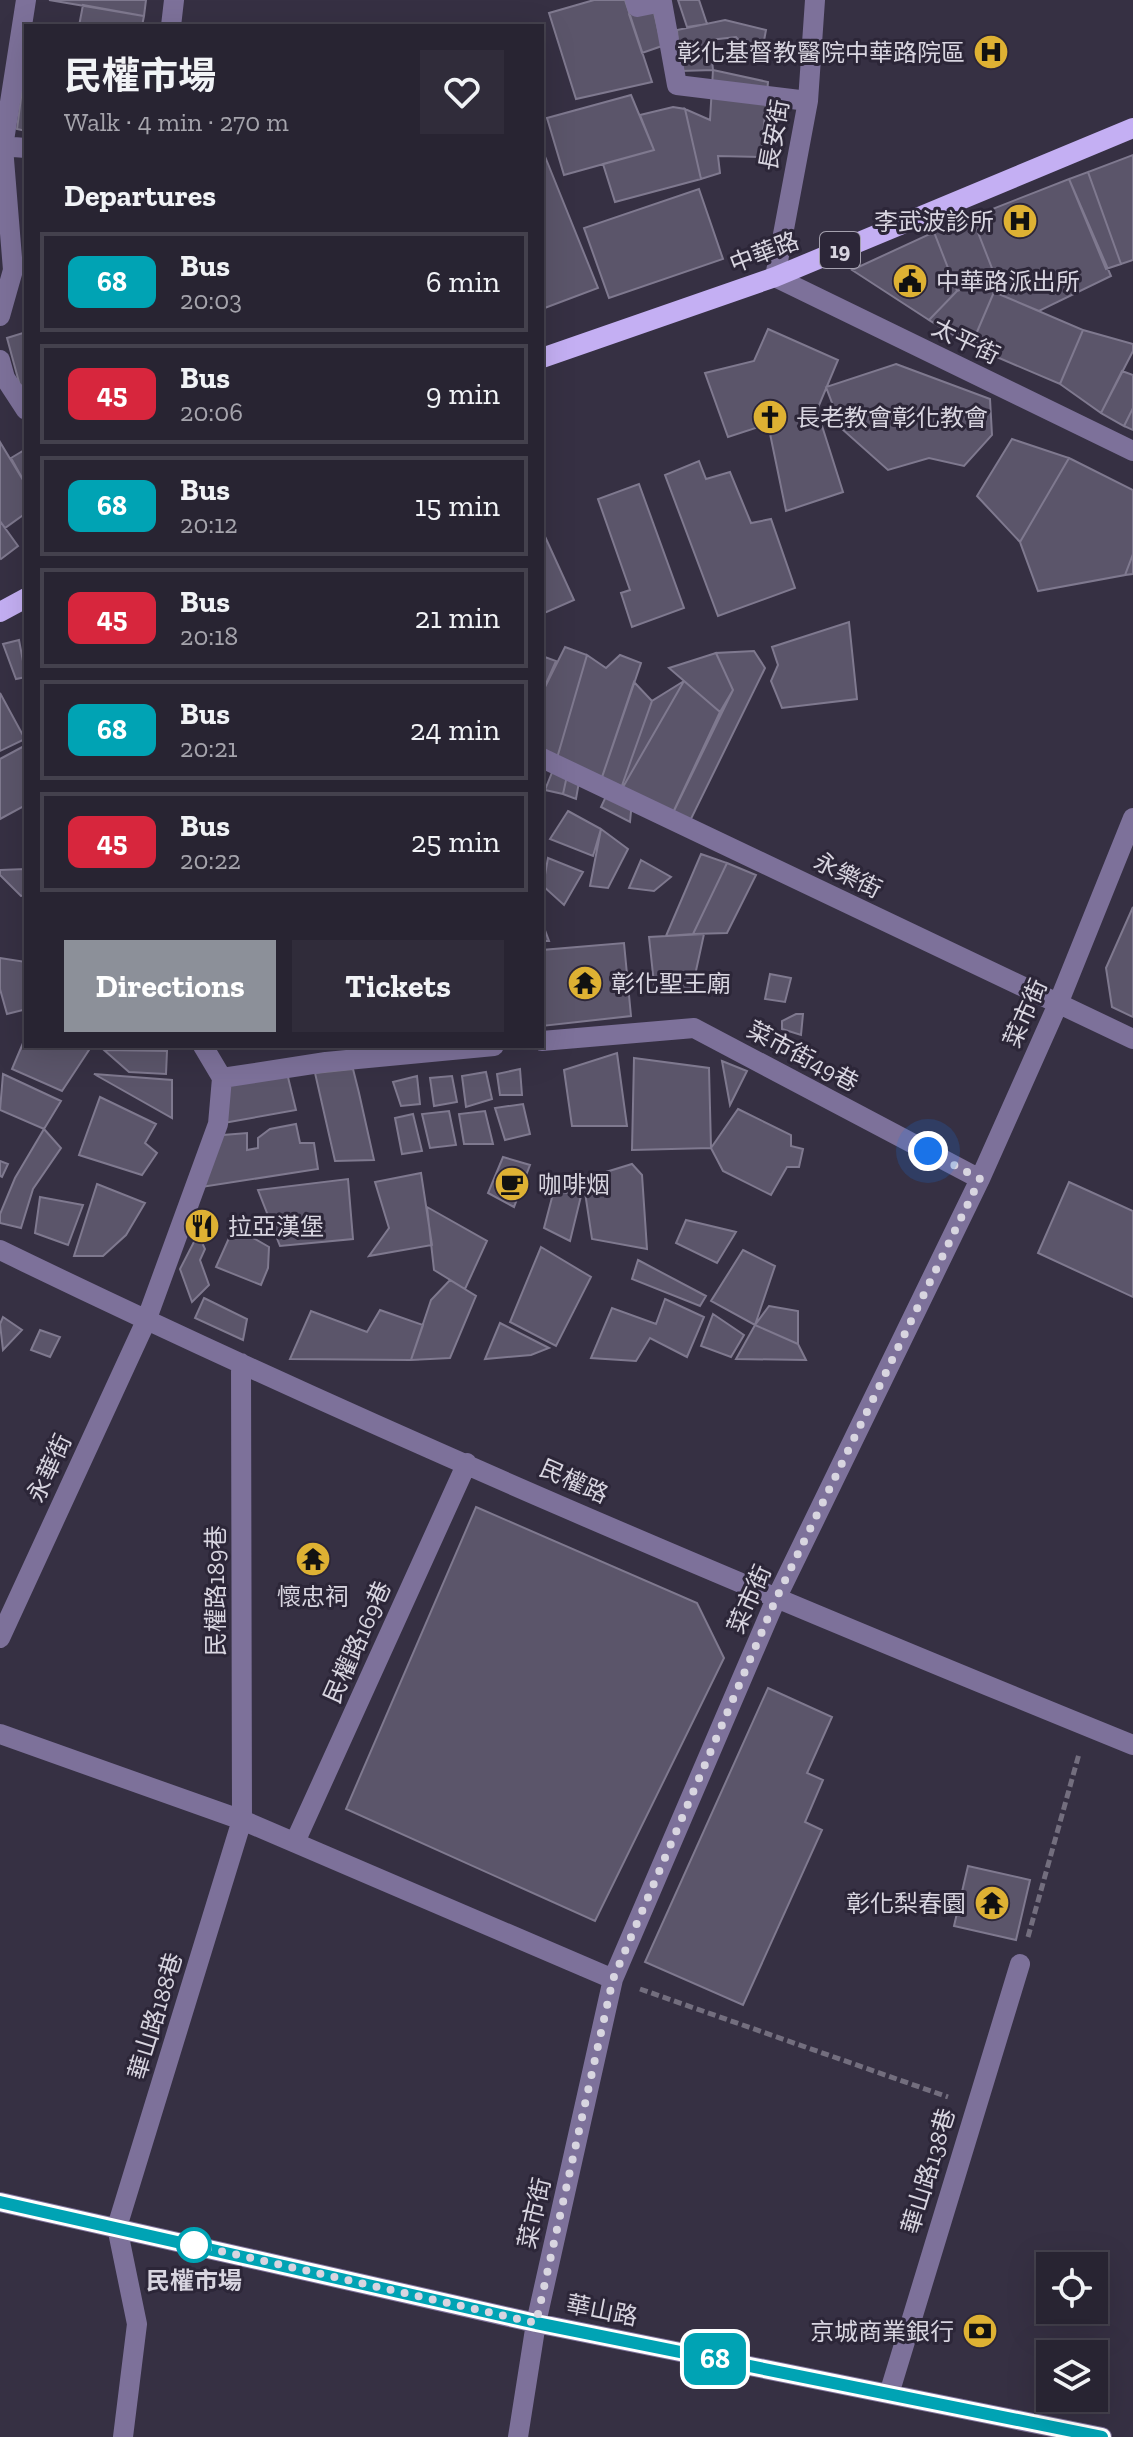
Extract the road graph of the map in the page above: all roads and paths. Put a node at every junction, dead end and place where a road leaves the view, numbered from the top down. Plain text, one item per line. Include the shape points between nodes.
1 (26, 0) edge
2 (174, 0) edge
3 (635, 0) edge
4 (815, 0) edge
5 (171, 24) edge
6 (808, 101) junction
7 (1133, 128) edge
8 (2, 146) edge
9 (24, 148) edge
10 (775, 277) junction
11 (0, 316) edge
12 (544, 357) edge
13 (2, 372) edge
14 (24, 407) edge
15 (1133, 451) edge
16 (24, 599) edge
17 (0, 612) edge
18 (544, 759) edge
19 (1133, 818) edge
20 (1058, 1004) junction
21 (1133, 1039) edge
22 (544, 1041) edge
23 (204, 1048) edge
24 (473, 1048) edge
25 (222, 1078) junction
26 (980, 1179) junction
27 (0, 1250) edge
28 (146, 1321) junction
29 (241, 1363) junction
30 (467, 1463) junction
31 (776, 1599) junction
32 (0, 1638) edge
33 (1086, 1726) junction
34 (0, 1734) edge
35 (1133, 1745) edge
36 (242, 1820) junction
37 (295, 1842) junction
38 (1020, 1964) joint
39 (613, 1979) junction
40 (975, 2106) junction
41 (0, 2202) edge
42 (117, 2227) junction
43 (536, 2323) junction
44 (889, 2394) junction
45 (123, 2437) edge
46 (518, 2437) edge
47 (1102, 2437) edge

1 - 8 street
2 - 5 street
3 - 6 street via 637,7 662,2 677,85
4 - 6 street, 長安街
6 - 10 street, 長安街
7 - 10 main road, 中華路 / 19
8 - 9 street
8 - 11 street via 13,270
10 - 12 main road, 中華路 / 19
10 - 15 street, 太平街
13 - 14 street
16 - 17 main road
18 - 20 street, 永樂街
19 - 20 street, 菜市街
20 - 21 street, 永樂街
20 - 26 street, 菜市街
22 - 26 street, 菜市街49巷 via 694,1028
23 - 25 street
24 - 25 street
25 - 28 street, 永華街 via 218,1124
26 - 31 street, 菜市街
27 - 28 street, 民權路
28 - 29 street, 民權路
28 - 32 street, 永華街
29 - 30 street, 民權路
29 - 36 street, 民權路189巷
30 - 31 street, 民權路
30 - 37 street, 民權路169巷
31 - 33 street, 民權路
31 - 39 street, 菜市街
33 - 35 street, 民權路
33 - 38 path
34 - 36 street
36 - 37 street
36 - 42 street, 華山路188巷
37 - 39 street
38 - 40 street, 華山路138巷
39 - 40 path
39 - 43 street, 菜市街
40 - 44 street, 華山路138巷
41 - 42 street, 華山路
42 - 43 street, 華山路
42 - 45 street via 137,2324
43 - 44 street, 華山路
43 - 46 street, 菜市街
44 - 47 street, 華山路

